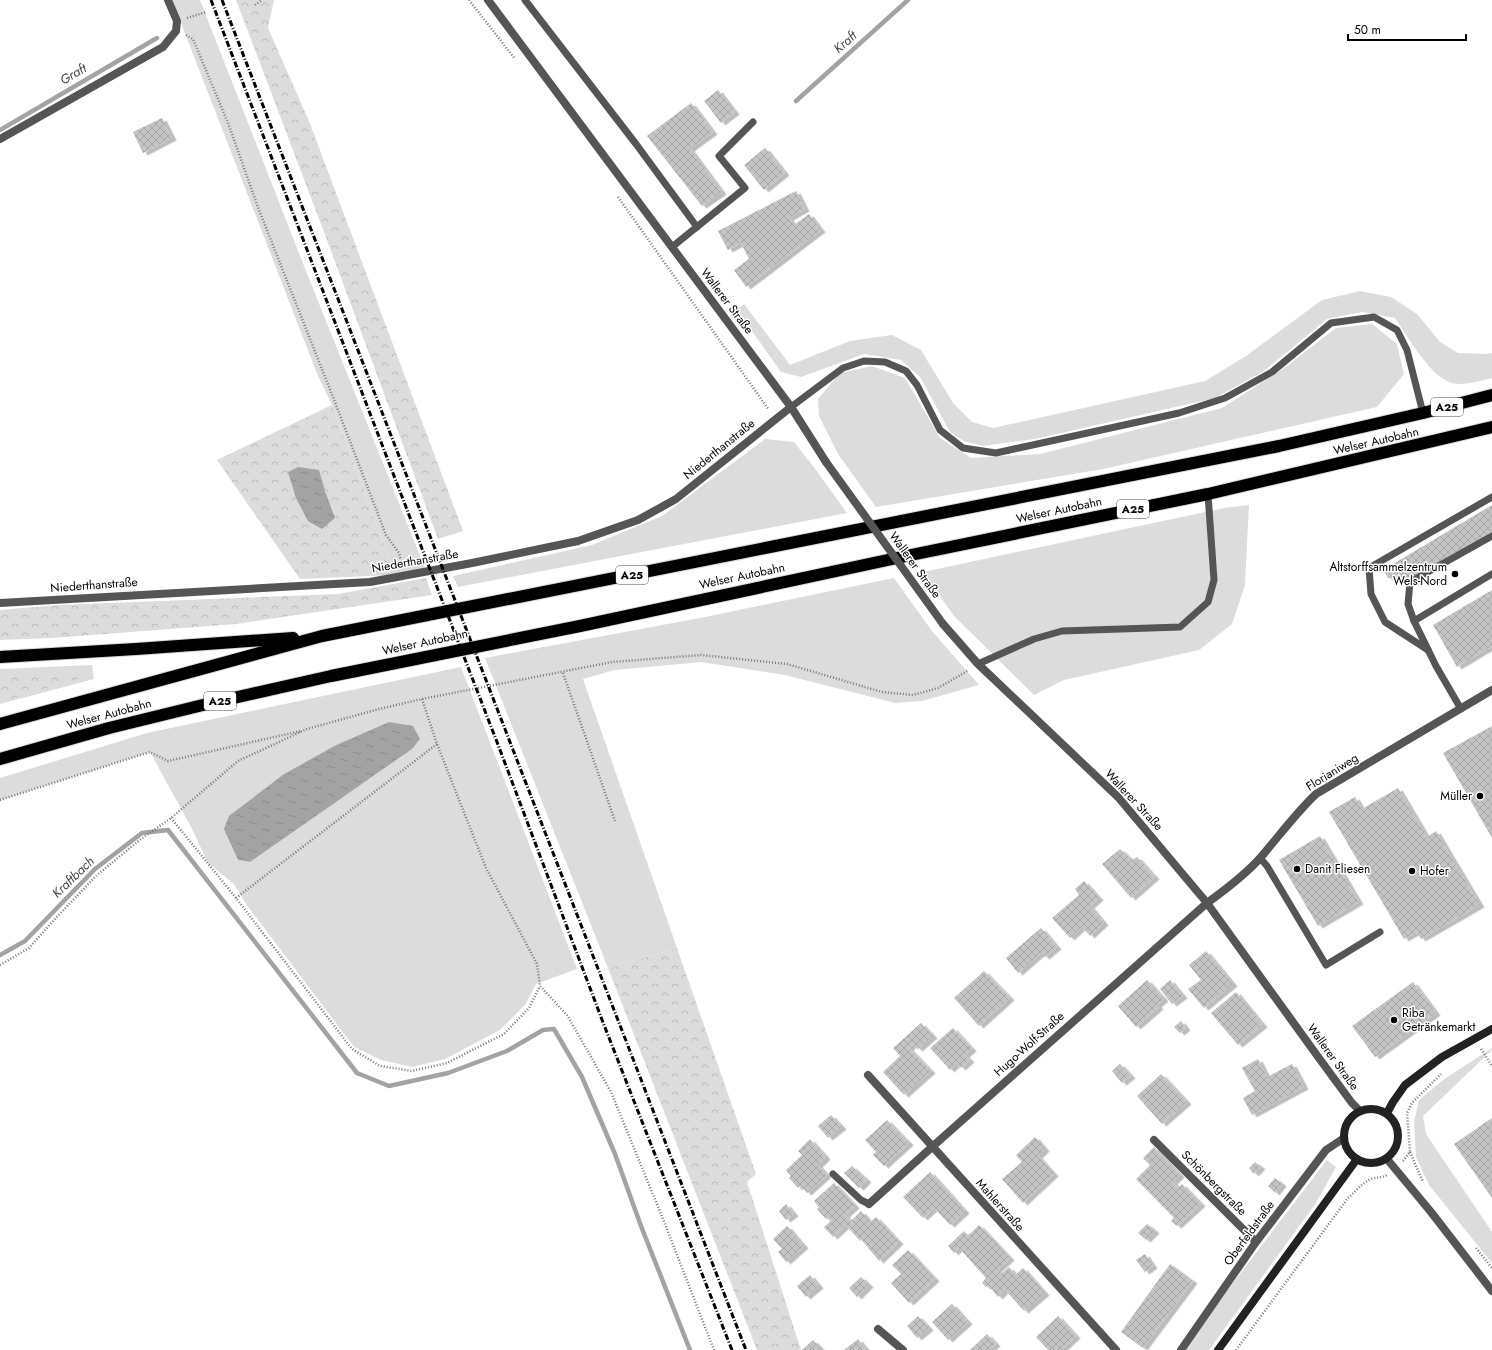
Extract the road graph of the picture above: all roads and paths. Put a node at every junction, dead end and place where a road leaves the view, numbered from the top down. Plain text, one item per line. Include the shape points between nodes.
1 (168, 0) edge
2 (262, 0) edge
3 (469, 0) edge
4 (488, 0) edge
5 (525, 0) edge
6 (255, 5) dead end
7 (206, 12) dead end
8 (177, 21) junction
9 (176, 31) junction
10 (516, 61) dead end
11 (753, 122) dead end
12 (0, 139) edge
13 (618, 196) dead end
14 (697, 228) junction
15 (672, 247) junction
16 (1492, 395) edge
17 (791, 406) junction
18 (1423, 413) junction
19 (775, 419) junction
20 (1492, 427) edge
21 (1208, 494) junction
22 (1492, 497) edge
23 (1492, 536) edge
24 (399, 553) dead end
25 (1492, 574) edge
26 (0, 603) edge
27 (1414, 621) junction
28 (322, 636) junction
29 (1428, 650) junction
30 (0, 657) edge
31 (978, 664) junction
32 (563, 673) junction
33 (1492, 690) edge
34 (422, 699) junction
35 (1461, 709) junction
36 (0, 724) edge
37 (307, 729) junction
38 (437, 744) junction
39 (0, 759) edge
40 (0, 800) edge
41 (171, 818) junction
42 (615, 821) dead end
43 (1260, 858) junction
44 (236, 898) junction
45 (1207, 903) junction
46 (1380, 932) dead end
47 (0, 965) edge
48 (540, 986) junction
49 (1492, 1029) edge
50 (1486, 1046) dead end
51 (1481, 1049) junction
52 (1475, 1052) dead end
53 (1492, 1066) edge
54 (1445, 1070) dead end
55 (868, 1075) dead end
56 (1360, 1111) junction
57 (1386, 1113) junction
58 (1344, 1138) junction
59 (1154, 1140) dead end
60 (932, 1147) junction
61 (1410, 1152) junction
62 (1386, 1159) junction
63 (1357, 1160) junction
64 (1395, 1170) junction
65 (834, 1174) dead end
66 (1428, 1188) dead end
67 (869, 1204) joint
68 (1256, 1242) junction
69 (1472, 1244) dead end
70 (1492, 1268) edge
71 (1492, 1291) edge
72 (878, 1329) dead end
73 (714, 1350) edge
74 (903, 1350) edge
75 (1116, 1350) edge
76 (1181, 1350) edge
77 (1218, 1350) edge
78 (1236, 1350) edge

1 - 8 street
2 - 6 path
3 - 10 path
4 - 15 street, Wallerer Straße
5 - 14 lane
7 - 8 path
8 - 9 street
9 - 12 street via 164,47
9 - 24 path via 193,39 228,123 259,210 386,535
11 - 14 lane via 719,156 745,188
13 - 19 path
14 - 15 lane
15 - 17 street, Wallerer Straße
16 - 18 highway, Welser Autobahn / A25
17 - 18 lane via 843,368 864,361 885,362 906,371 917,385 940,430 963,448 996,453 1179,413 1225,398 1272,372 1331,323 1374,317 1397,330 1407,350
17 - 19 street, Niederthanstraße
17 - 31 street, Wallerer Straße, bridge via 826,462 943,624
18 - 28 highway, Welser Autobahn / A25 via 1279,446
19 - 26 street, Niederthanstraße via 676,499 638,520 578,541 370,582
20 - 21 highway, Welser Autobahn / A25
21 - 31 lane via 1214,580 1208,602 1180,627 1062,631 1034,639
21 - 39 highway, Welser Autobahn / A25 via 324,678 117,726
22 - 29 lane via 1369,568 1371,594 1385,622
23 - 27 lane via 1410,582 1408,604
25 - 27 lane
27 - 29 lane
28 - 30 highway
28 - 36 highway, Welser Autobahn / A25
29 - 35 lane
31 - 32 path via 938,688 913,695 882,692 787,664 701,655 612,662
31 - 45 street, Wallerer Straße via 1118,797
32 - 34 path
32 - 42 path
33 - 35 street, Florianiweg
34 - 37 path
34 - 38 path
35 - 43 street, Florianiweg via 1316,794 1299,810
37 - 40 path via 168,762 150,752
37 - 41 path via 238,762
38 - 44 path
38 - 48 path via 486,868 537,964
41 - 44 path
41 - 47 path via 97,875 29,948
43 - 45 street, Florianiweg
43 - 46 lane via 1268,866 1326,965
44 - 48 path via 352,1050 380,1066 412,1071 454,1060 504,1034 529,1008
45 - 56 street, Wallerer Straße
45 - 60 street, Hugo-Wolf-Straße
48 - 73 path via 567,1015 611,1092
49 - 57 main road via 1442,1057 1405,1085
50 - 51 path
51 - 52 path
51 - 53 path
54 - 61 path via 1412,1103 1407,1113
55 - 60 street, Mahlerstraße
56 - 57 main road via 1369,1109
56 - 58 main road via 1351,1118
57 - 62 main road via 1396,1123 1399,1136 1396,1149
58 - 63 main road via 1348,1150
58 - 68 street, Oberfeldstraße via 1326,1150
59 - 68 street, Schönbergstraße
60 - 67 street, Hugo-Wolf-Straße
60 - 75 street, Mahlerstraße
61 - 64 path
61 - 66 path
62 - 63 main road via 1377,1163
62 - 64 street
63 - 77 main road
64 - 71 street
64 - 78 path via 1385,1177 1365,1183 1348,1198
65 - 67 lane via 860,1200
68 - 76 street, Oberfeldstraße
69 - 70 path
72 - 74 street

